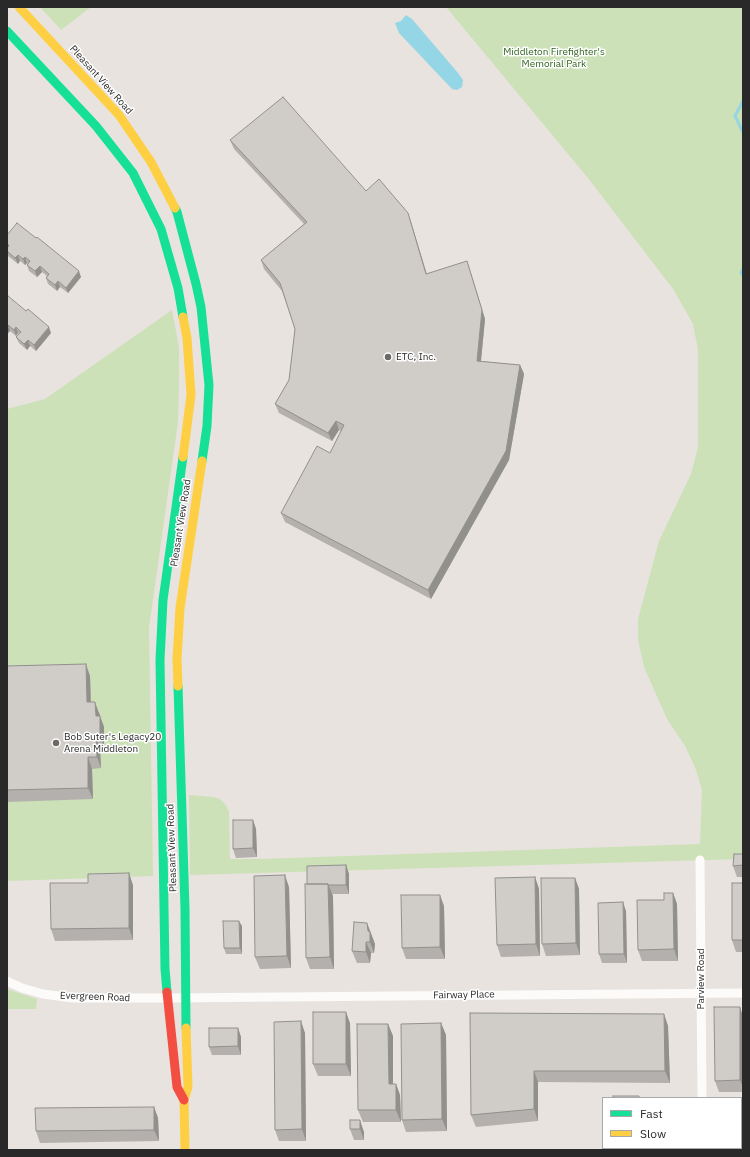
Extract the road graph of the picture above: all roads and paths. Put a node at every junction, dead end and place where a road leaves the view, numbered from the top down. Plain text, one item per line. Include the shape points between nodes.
1 (19, 7) edge
2 (7, 31) edge
3 (700, 860) dead end
4 (7, 981) edge
5 (701, 993) junction
6 (743, 993) edge
7 (167, 998) junction
8 (185, 998) junction
9 (702, 1097) edge
10 (184, 1100) junction
11 (185, 1150) edge

1 - 8 street, Pleasant View Road via 119,115 151,162 177,212 201,307 209,385 207,426 180,608 177,659 185,909
2 - 7 street, Pleasant View Road via 96,126 132,173 161,229 178,288 187,338 191,395 163,600 160,660
3 - 5 street, Parview Road
4 - 7 street, Evergreen Road via 43,994 73,998
5 - 6 street, Fairway Place
5 - 8 street, Fairway Place
5 - 9 street, Parview Road
7 - 8 street, Evergreen Road
7 - 10 street, Pleasant View Road via 176,1087
8 - 10 street, Pleasant View Road via 188,1087
10 - 11 street, Pleasant View Road

